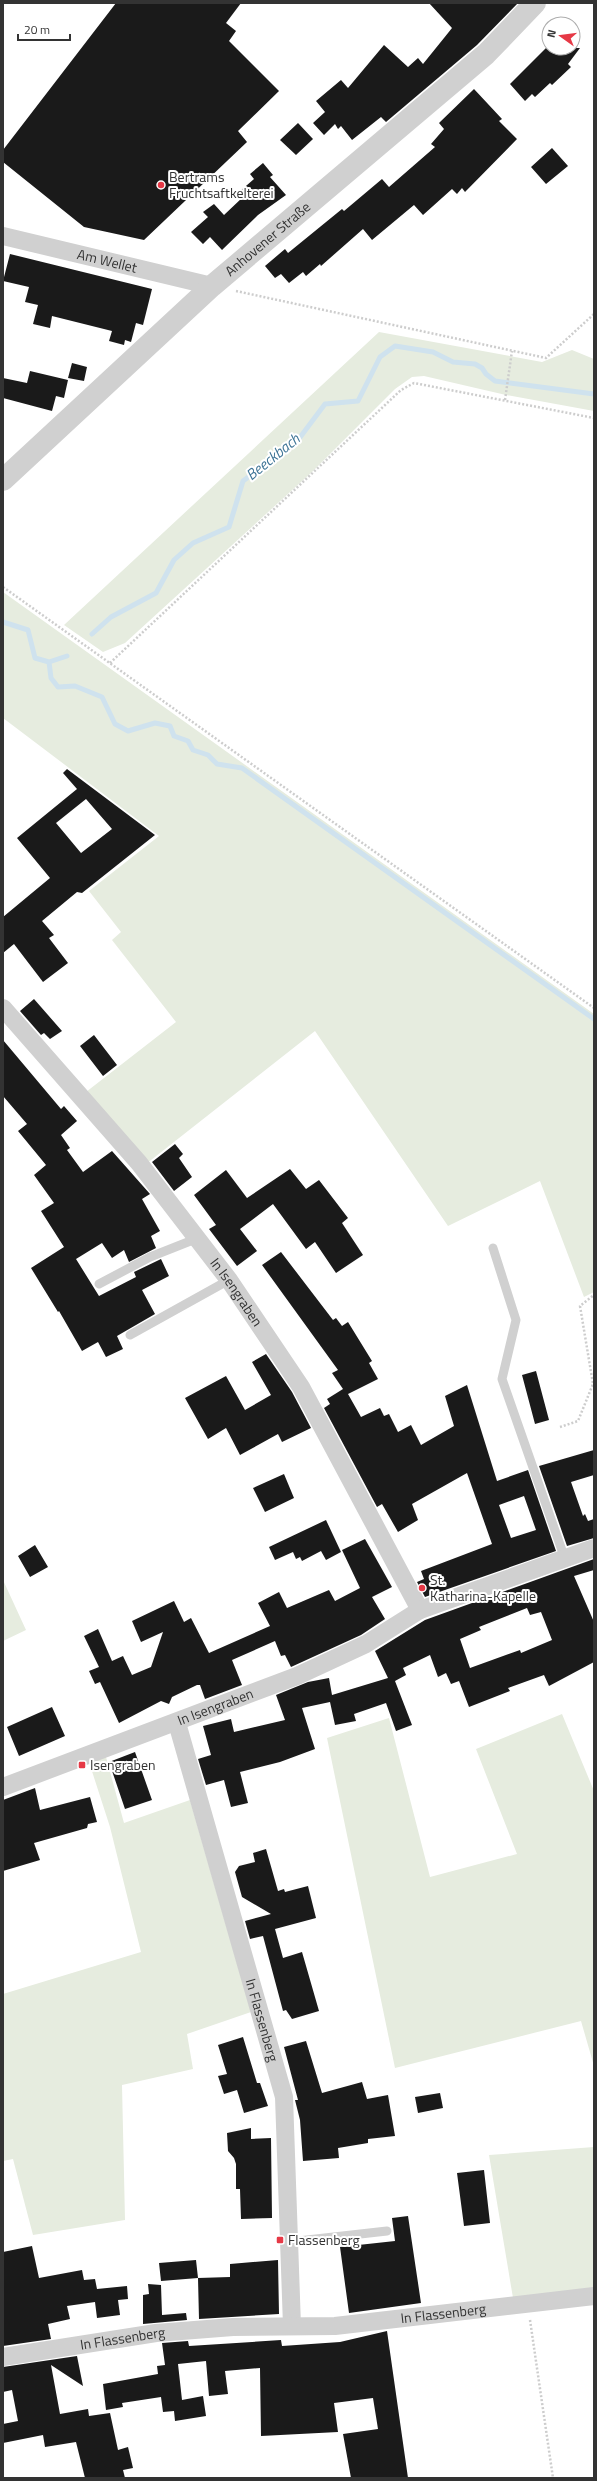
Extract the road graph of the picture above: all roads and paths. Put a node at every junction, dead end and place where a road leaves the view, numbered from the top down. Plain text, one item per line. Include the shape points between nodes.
1 (536, 3) edge
2 (3, 236) edge
3 (212, 286) junction
4 (594, 314) edge
5 (512, 351) junction
6 (504, 400) junction
7 (594, 418) edge
8 (3, 480) edge
9 (3, 587) edge
10 (109, 663) junction
11 (3, 1008) edge
12 (594, 1008) edge
13 (198, 1238) junction
14 (493, 1248) dead end
15 (229, 1280) junction
16 (99, 1284) dead end
17 (594, 1295) edge
18 (130, 1335) dead end
19 (560, 1427) dead end
20 (594, 1548) edge
21 (565, 1559) junction
22 (420, 1610) junction
23 (177, 1723) junction
24 (3, 1787) edge
25 (387, 2231) dead end
26 (289, 2242) junction
27 (594, 2296) edge
28 (527, 2304) junction
29 (292, 2326) junction
30 (3, 2357) edge
31 (553, 2478) edge

1 - 3 street, Anhovener Straße via 486,54
2 - 3 street, Am Wellet
3 - 5 path
3 - 8 street, Anhovener Straße
4 - 5 path via 546,358
5 - 6 path
6 - 7 path
6 - 10 path via 414,383 402,390
9 - 10 path
10 - 12 path
11 - 13 street, In Isengraben via 139,1163
13 - 15 street, In Isengraben
13 - 16 lane via 150,1257
14 - 21 lane via 514,1307 516,1320 502,1379
15 - 18 lane
15 - 22 street, In Isengraben via 301,1387
17 - 19 path via 580,1306 593,1384 578,1421
20 - 21 street, In Isengraben
21 - 22 street, In Isengraben
22 - 23 street, In Isengraben via 359,1647 297,1676
23 - 24 street, In Isengraben
23 - 26 street, In Flassenberg via 284,2097
25 - 26 lane
26 - 29 street, In Flassenberg
27 - 28 street, In Flassenberg
28 - 29 street, In Flassenberg via 335,2326
28 - 31 path
29 - 30 street, In Flassenberg via 233,2326 156,2333

